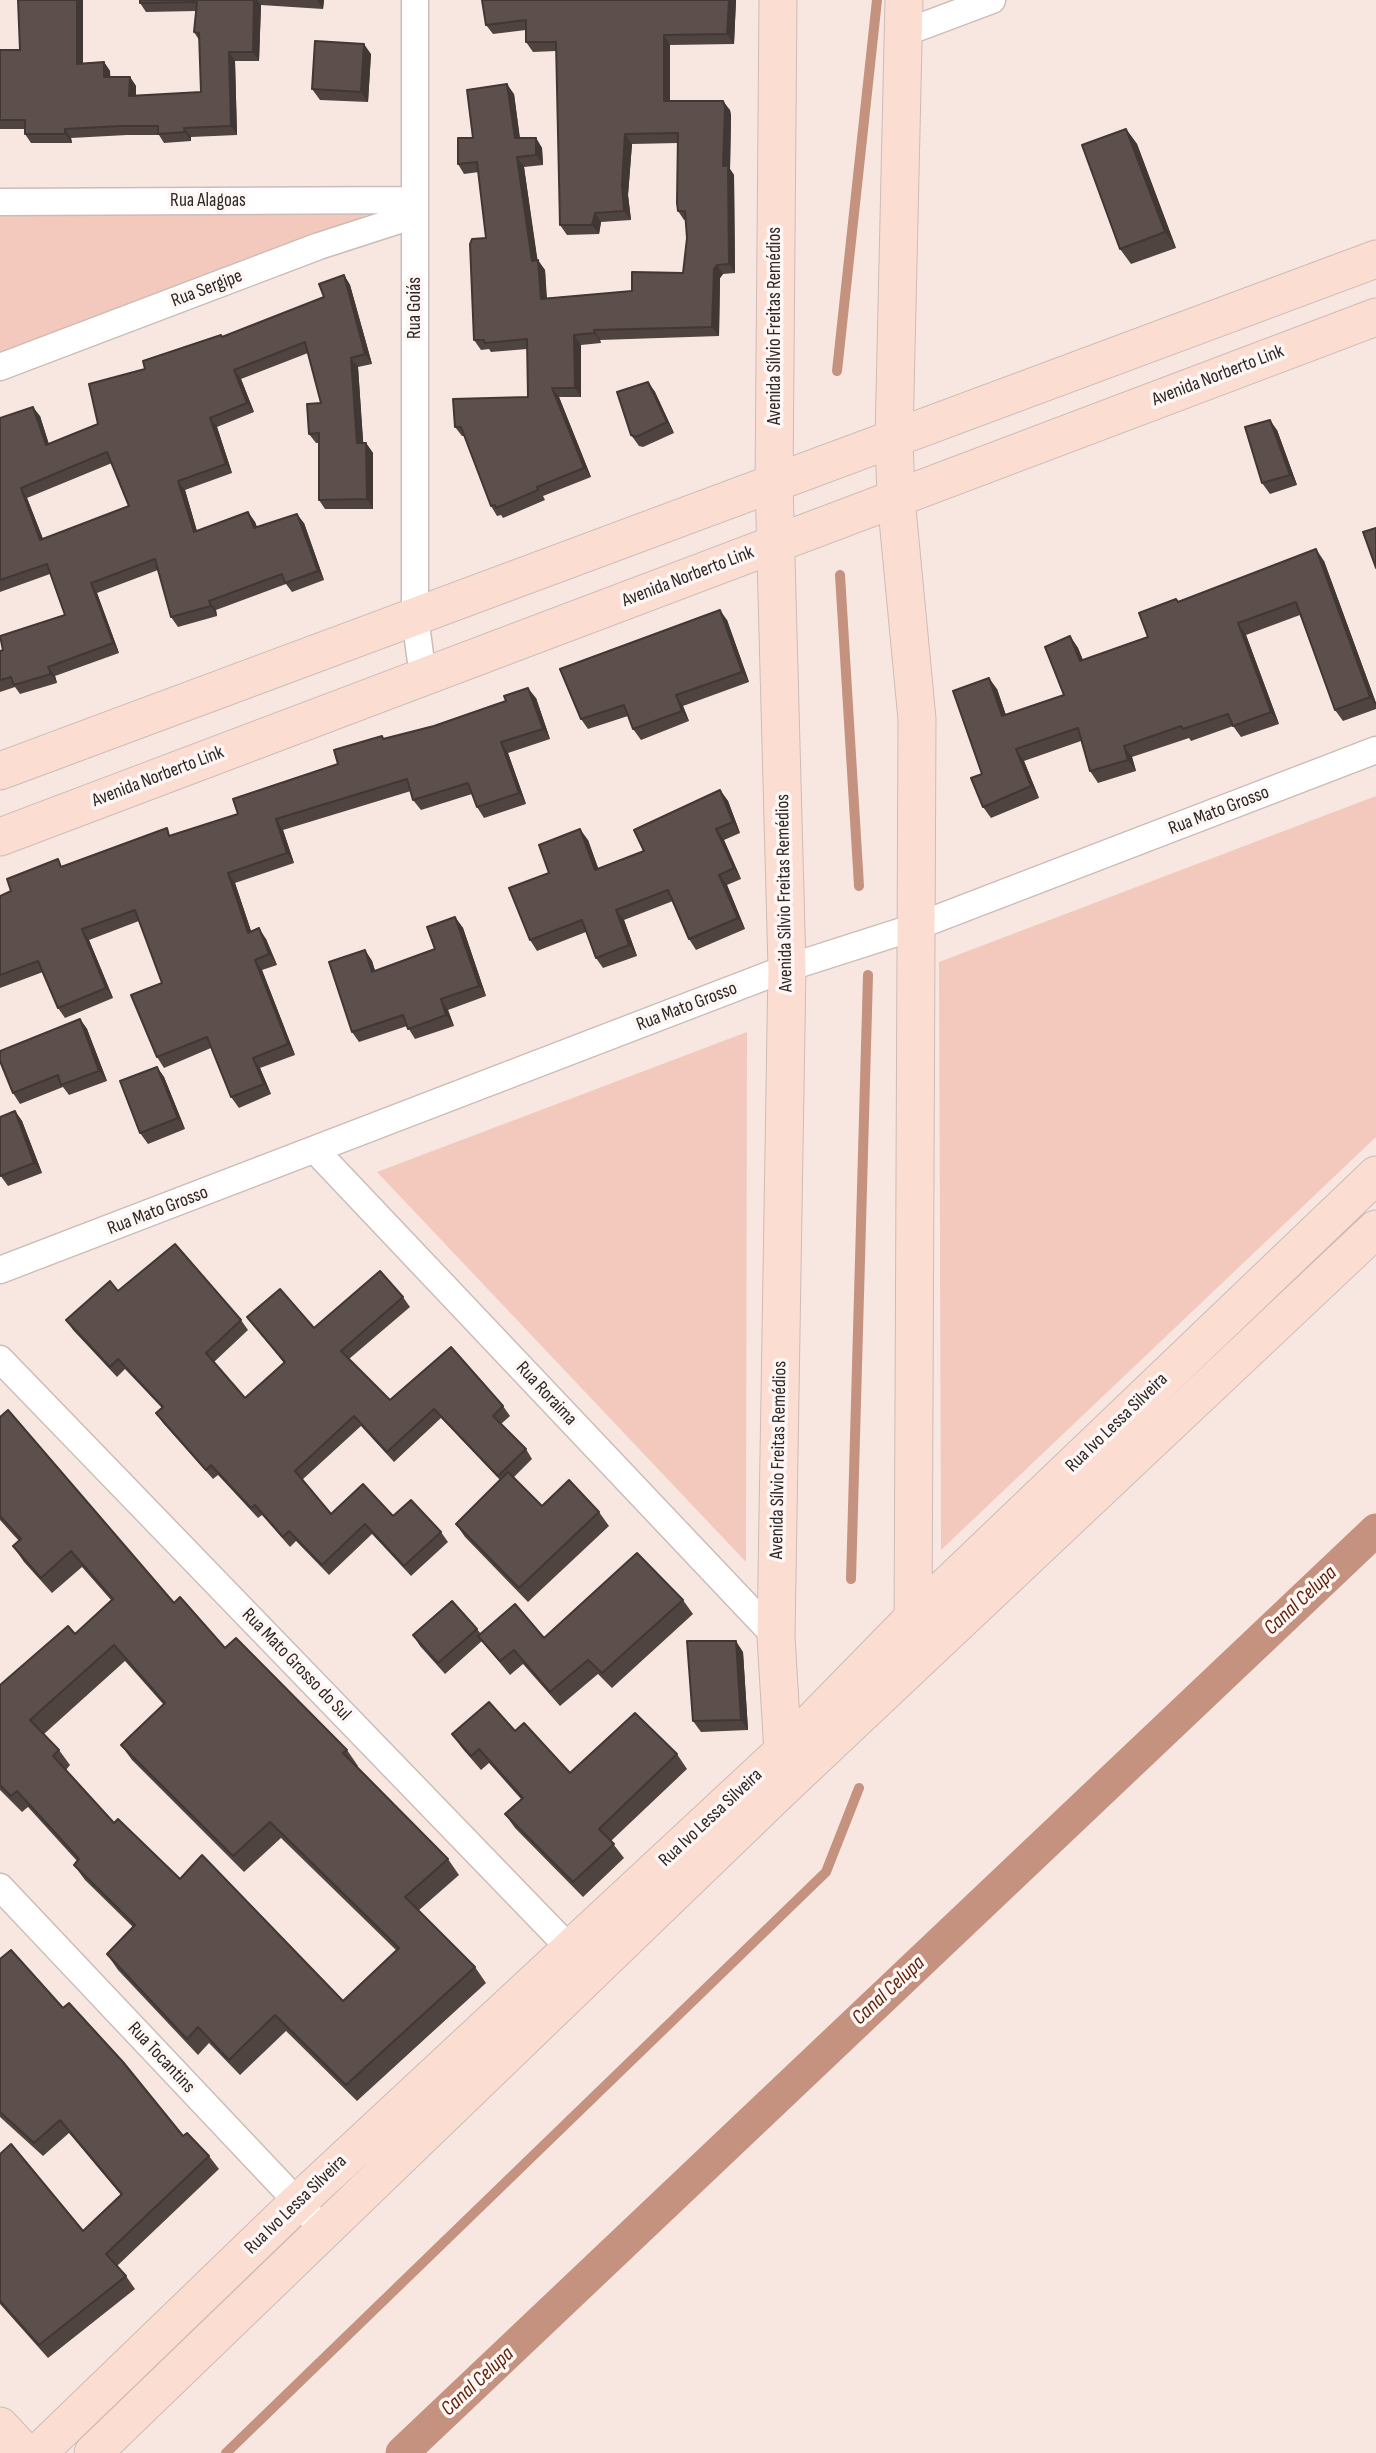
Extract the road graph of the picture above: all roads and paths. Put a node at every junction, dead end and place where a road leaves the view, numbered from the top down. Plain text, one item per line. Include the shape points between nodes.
1 (415, 0) edge
2 (778, 0) edge
3 (992, 0) edge
4 (904, 16) edge
5 (0, 202) edge
6 (415, 208) junction
7 (1376, 259) edge
8 (1376, 317) edge
9 (0, 367) edge
10 (894, 438) junction
11 (774, 483) junction
12 (896, 498) junction
13 (776, 543) junction
14 (415, 617) junction
15 (423, 677) junction
16 (1376, 750) edge
17 (0, 771) edge
18 (0, 837) edge
19 (915, 927) junction
20 (788, 968) junction
21 (316, 1151) junction
22 (1376, 1175) edge
23 (1376, 1229) edge
24 (0, 1270) edge
25 (0, 1359) edge
26 (913, 1618) junction
27 (776, 1637) junction
28 (915, 1663) junction
29 (784, 1769) junction
30 (0, 1887) edge
31 (581, 1959) junction
32 (297, 2203) junction
33 (323, 2229) junction
34 (0, 2426) edge
35 (25, 2453) edge
36 (38, 2453) edge
37 (93, 2453) edge

1 - 6 street, Rua Goiás
2 - 11 street, Avenida Sílvio Freitas Remédios
3 - 4 street
4 - 10 street
5 - 6 street, Rua Alagoas
6 - 9 street, Rua Sergipe
6 - 14 street, Rua Goiás
7 - 10 street
8 - 12 street, Avenida Norberto Link
10 - 11 street
10 - 12 street
11 - 13 street, Avenida Sílvio Freitas Remédios
11 - 14 street
12 - 13 street, Avenida Norberto Link
12 - 19 street via 917,719
13 - 15 street, Avenida Norberto Link
13 - 20 street, Avenida Sílvio Freitas Remédios
14 - 15 street, Rua Goiás
14 - 17 street
15 - 18 street, Avenida Norberto Link
16 - 19 street, Rua Mato Grosso
19 - 20 street, Rua Mato Grosso
19 - 26 street
20 - 21 street, Rua Mato Grosso
20 - 27 street, Avenida Sílvio Freitas Remédios
21 - 24 street, Rua Mato Grosso
21 - 27 street, Rua Roraima
22 - 26 street, Rua Ivo Lessa Silveira
23 - 28 street, Rua Ivo Lessa Silveira
25 - 31 street, Rua Mato Grosso do Sul
26 - 28 street
26 - 29 street, Rua Ivo Lessa Silveira
27 - 29 street, Avenida Sílvio Freitas Remédios
28 - 29 street, Rua Ivo Lessa Silveira
29 - 31 street, Rua Ivo Lessa Silveira
30 - 32 street, Rua Tocantins
31 - 32 street, Rua Ivo Lessa Silveira
31 - 33 street, Rua Ivo Lessa Silveira
32 - 33 street, Rua Tocantins
32 - 36 street, Rua Ivo Lessa Silveira
33 - 37 street, Rua Ivo Lessa Silveira
34 - 35 street

